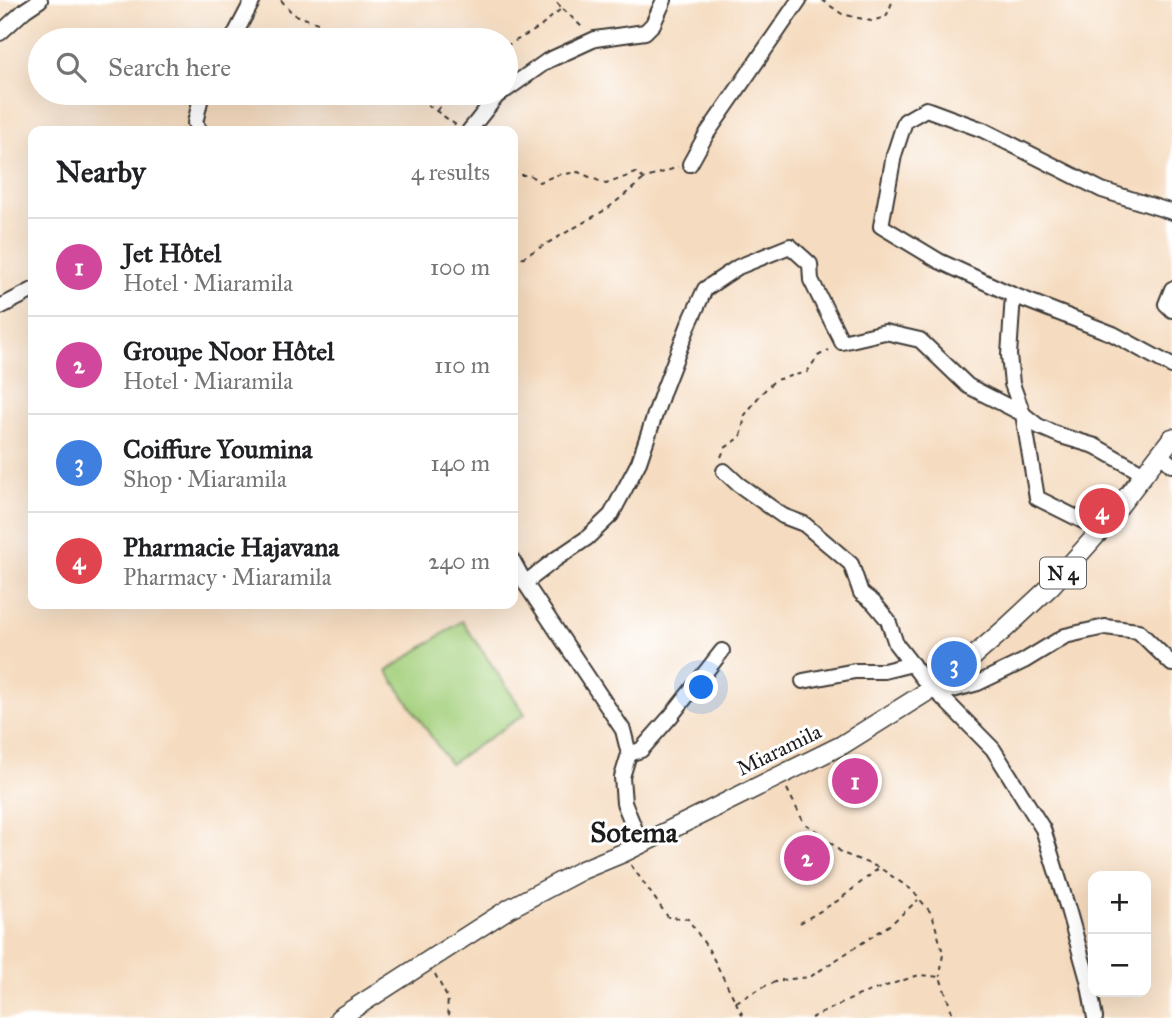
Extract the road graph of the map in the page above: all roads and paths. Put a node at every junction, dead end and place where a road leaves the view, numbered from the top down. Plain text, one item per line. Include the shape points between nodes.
1 (40, 0) edge
2 (253, 0) edge
3 (281, 0) edge
4 (554, 0) edge
5 (664, 0) edge
6 (799, 0) edge
7 (822, 0) edge
8 (892, 0) edge
9 (562, 8) junction
10 (238, 28) edge
11 (331, 28) edge
12 (0, 33) edge
13 (518, 39) edge
14 (595, 40) junction
15 (518, 82) edge
16 (199, 105) edge
17 (428, 105) edge
18 (442, 105) edge
19 (487, 105) edge
20 (436, 111) junction
21 (197, 126) edge
22 (459, 126) edge
23 (464, 126) edge
24 (690, 164) joint
25 (518, 176) edge
26 (645, 179) junction
27 (1172, 212) edge
28 (518, 260) edge
29 (1172, 289) edge
30 (28, 293) edge
31 (1013, 295) junction
32 (0, 307) edge
33 (1172, 310) edge
34 (842, 342) junction
35 (1172, 366) edge
36 (1023, 414) junction
37 (1172, 438) edge
38 (1166, 460) edge
39 (724, 471) joint
40 (1144, 474) junction
41 (1101, 530) junction
42 (518, 570) edge
43 (525, 583) junction
44 (722, 651) dead end
45 (912, 664) junction
46 (1172, 664) edge
47 (803, 681) dead end
48 (934, 690) junction
49 (629, 754) junction
50 (780, 775) junction
51 (640, 844) junction
52 (623, 853) junction
53 (880, 868) junction
54 (919, 898) junction
55 (800, 923) dead end
56 (429, 960) junction
57 (940, 977) junction
58 (736, 1002) junction
59 (339, 1018) edge
60 (451, 1018) edge
61 (744, 1018) edge
62 (811, 1018) edge
63 (954, 1018) edge
64 (1095, 1018) edge

1 - 12 street
2 - 10 street
3 - 11 path via 293,14
4 - 9 path
5 - 14 street via 645,32
6 - 24 street
7 - 8 path via 842,14 871,21 886,17
9 - 13 path
9 - 14 path
14 - 15 street via 547,61
16 - 21 street
17 - 20 path
18 - 20 path
19 - 23 street
20 - 22 path
24 - 26 path
25 - 26 path via 530,175 539,182 578,172 606,184 636,173
26 - 28 path via 607,209
27 - 31 street via 1101,190 983,130 926,109 905,121 881,226 939,261
29 - 33 street via 1166,304
30 - 32 street
31 - 35 street via 1114,334
31 - 36 street via 1009,355 1012,384
34 - 36 street via 885,332 920,340 968,386
34 - 39 path via 818,356 807,372 775,380 760,395 745,415 741,437 725,448 721,458
34 - 43 street via 811,280 810,264 790,246 738,267 705,289 639,462 611,515
36 - 40 street via 1038,426 1095,446
36 - 41 street via 1037,498
37 - 38 main road, Miaramila / N 4
38 - 40 main road, Miaramila / N 4
39 - 45 street via 783,516 804,524 850,564 861,593 888,620 896,644
40 - 41 main road, Miaramila / N 4
41 - 48 main road, Miaramila / N 4 via 1032,605
42 - 43 street
43 - 49 street via 623,730
44 - 49 street via 641,750
45 - 47 street
45 - 48 street
46 - 48 street via 1138,631 1105,627 1065,636 978,683
48 - 50 main road, Miaramila / N 4 via 842,745
48 - 64 street via 993,749 1043,830
49 - 51 street via 622,777 624,803
50 - 51 main road, Miaramila / N 4
50 - 53 path via 804,823 842,853
51 - 52 main road, Miaramila / N 4
52 - 56 main road, Miaramila / N 4 via 510,908
52 - 58 path via 668,917 688,919
53 - 54 path
53 - 55 path
54 - 57 path via 932,914 943,953
54 - 58 path via 891,923 810,977 769,984
56 - 59 main road, Miaramila / N 4
56 - 60 path via 448,999
57 - 62 path via 919,975
57 - 63 path
58 - 61 path

